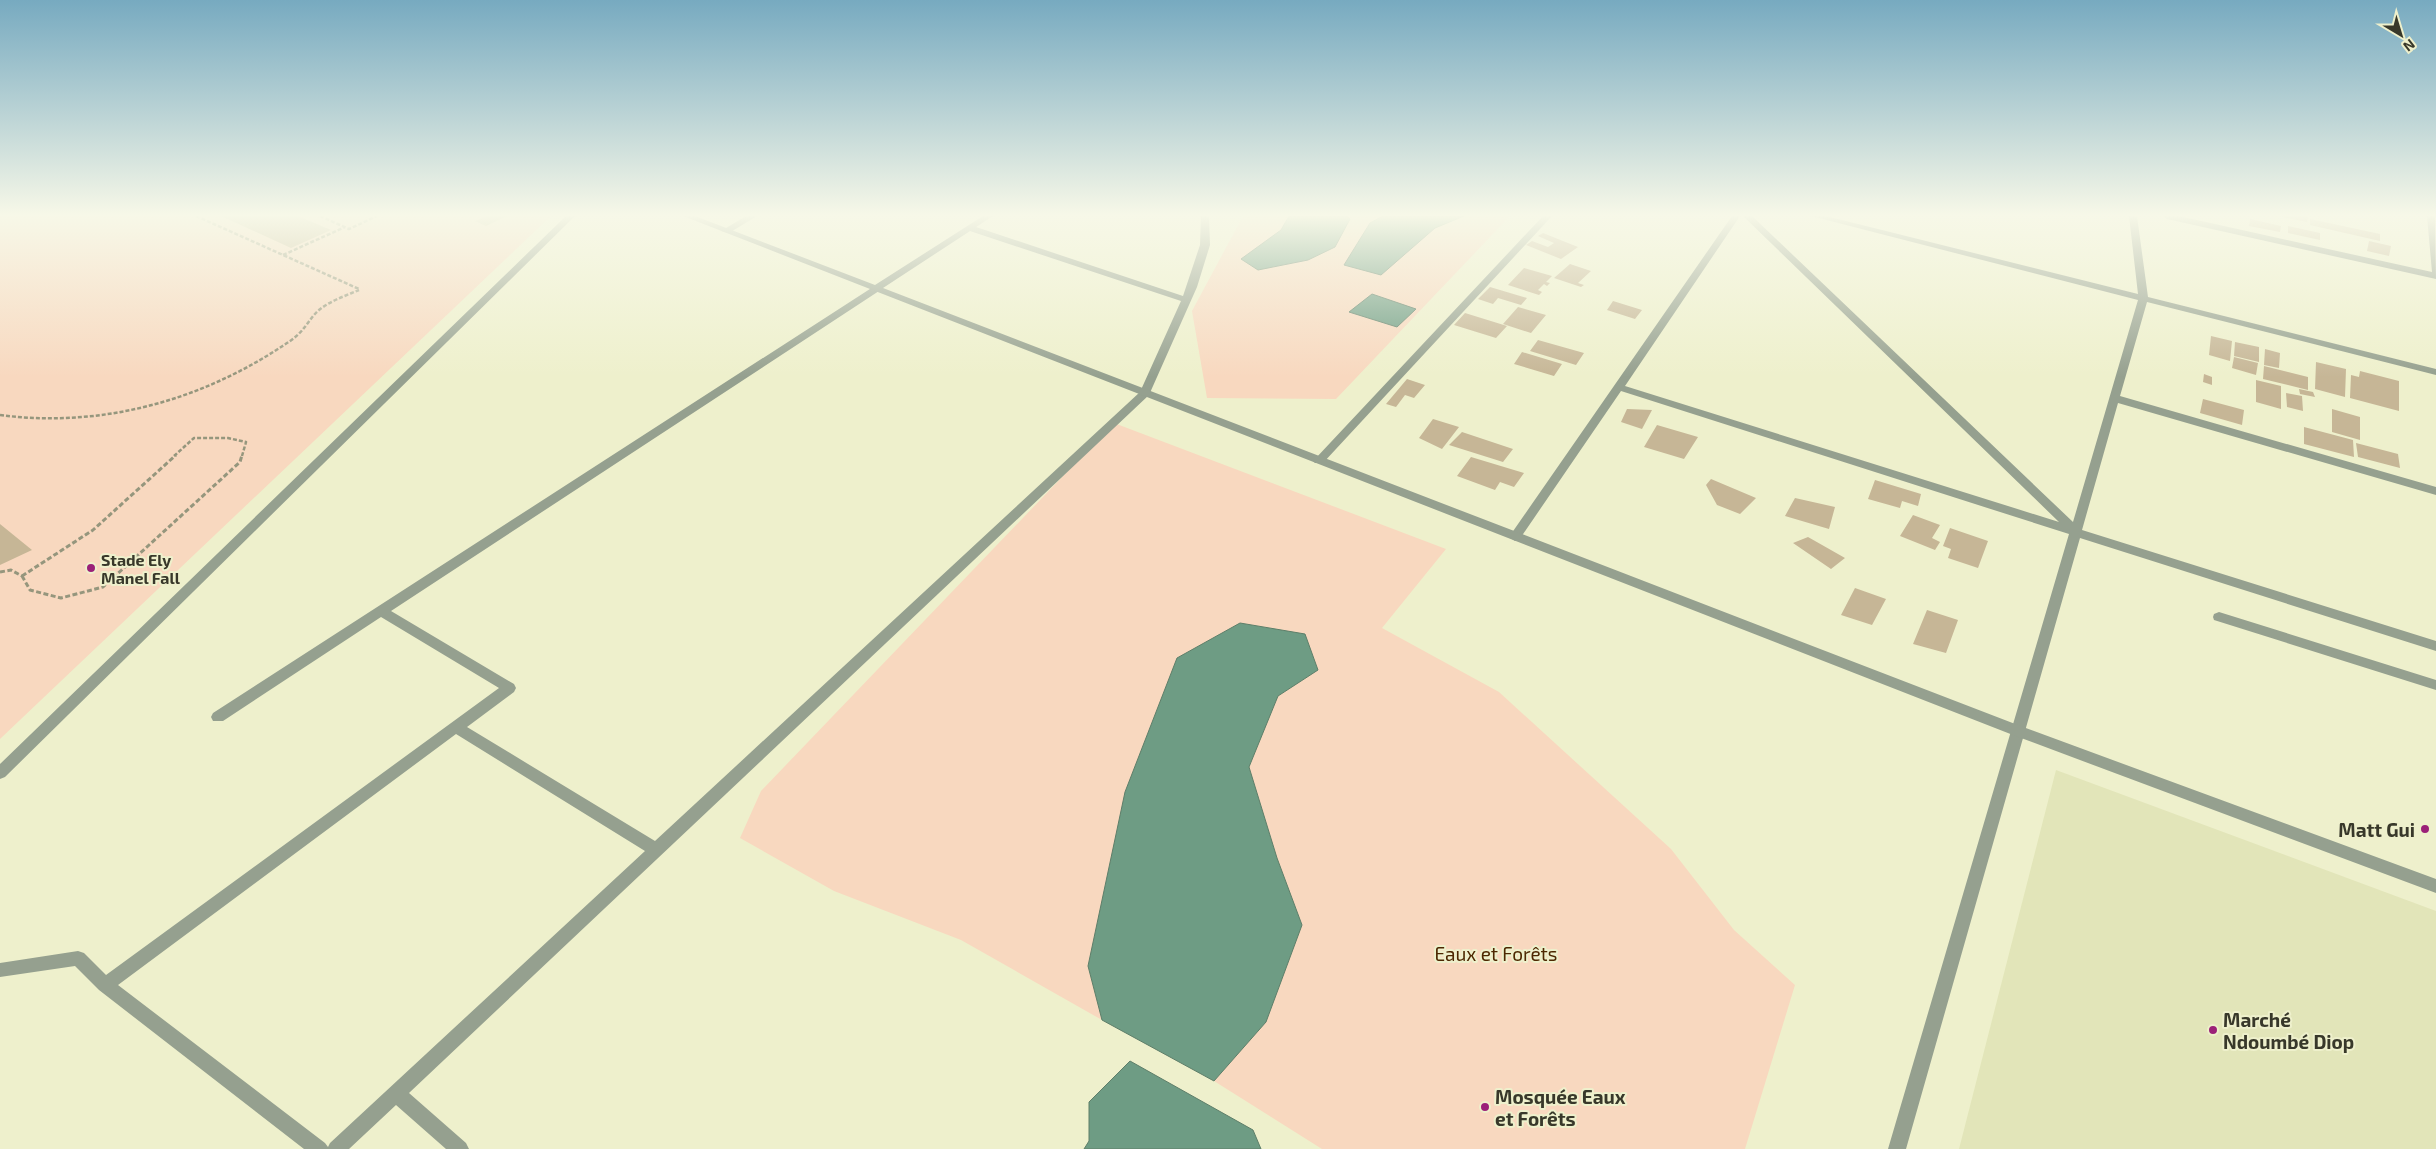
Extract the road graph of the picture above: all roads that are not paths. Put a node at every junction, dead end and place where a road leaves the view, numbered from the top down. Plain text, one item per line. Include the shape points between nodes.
1 (515, 270) edge
2 (826, 270) edge
3 (906, 270) edge
4 (1095, 270) edge
5 (1196, 270) edge
6 (1498, 270) edge
7 (1699, 270) edge
8 (1803, 270) edge
9 (2027, 270) edge
10 (2139, 270) edge
11 (2407, 270) edge
12 (2436, 276) edge
13 (876, 289) junction
14 (2143, 299) junction
15 (1186, 300) junction
16 (2436, 372) edge
17 (1618, 387) junction
18 (1145, 393) junction
19 (2114, 398) junction
20 (1319, 461) junction
21 (2436, 491) edge
22 (2075, 532) junction
23 (1515, 536) junction
24 (382, 611) junction
25 (2219, 617) dead end
26 (2436, 646) edge
27 (2436, 685) edge
28 (218, 717) dead end
29 (456, 727) junction
30 (2018, 731) junction
31 (0, 773) edge
32 (656, 850) junction
33 (2436, 886) edge
34 (0, 970) edge
35 (105, 986) junction
36 (395, 1093) junction
37 (319, 1149) edge
38 (336, 1149) edge
39 (460, 1149) edge
40 (1897, 1149) edge

1 - 31 street
2 - 13 street
3 - 13 street
4 - 15 street
5 - 15 street
6 - 20 street
7 - 17 street
8 - 22 street
9 - 14 street
10 - 14 street
11 - 12 street
13 - 18 street
13 - 24 street
14 - 16 street
14 - 19 street
15 - 18 street
17 - 22 street
17 - 23 street
18 - 20 street
18 - 32 street
19 - 21 street
19 - 22 street
20 - 23 street
22 - 26 street
22 - 30 street
23 - 30 street
24 - 28 street
24 - 29 street via 509,688
25 - 27 street
29 - 32 street
29 - 35 street
30 - 33 street
30 - 40 street
32 - 36 street
34 - 35 street via 78,958
35 - 37 street
36 - 38 street
36 - 39 street

